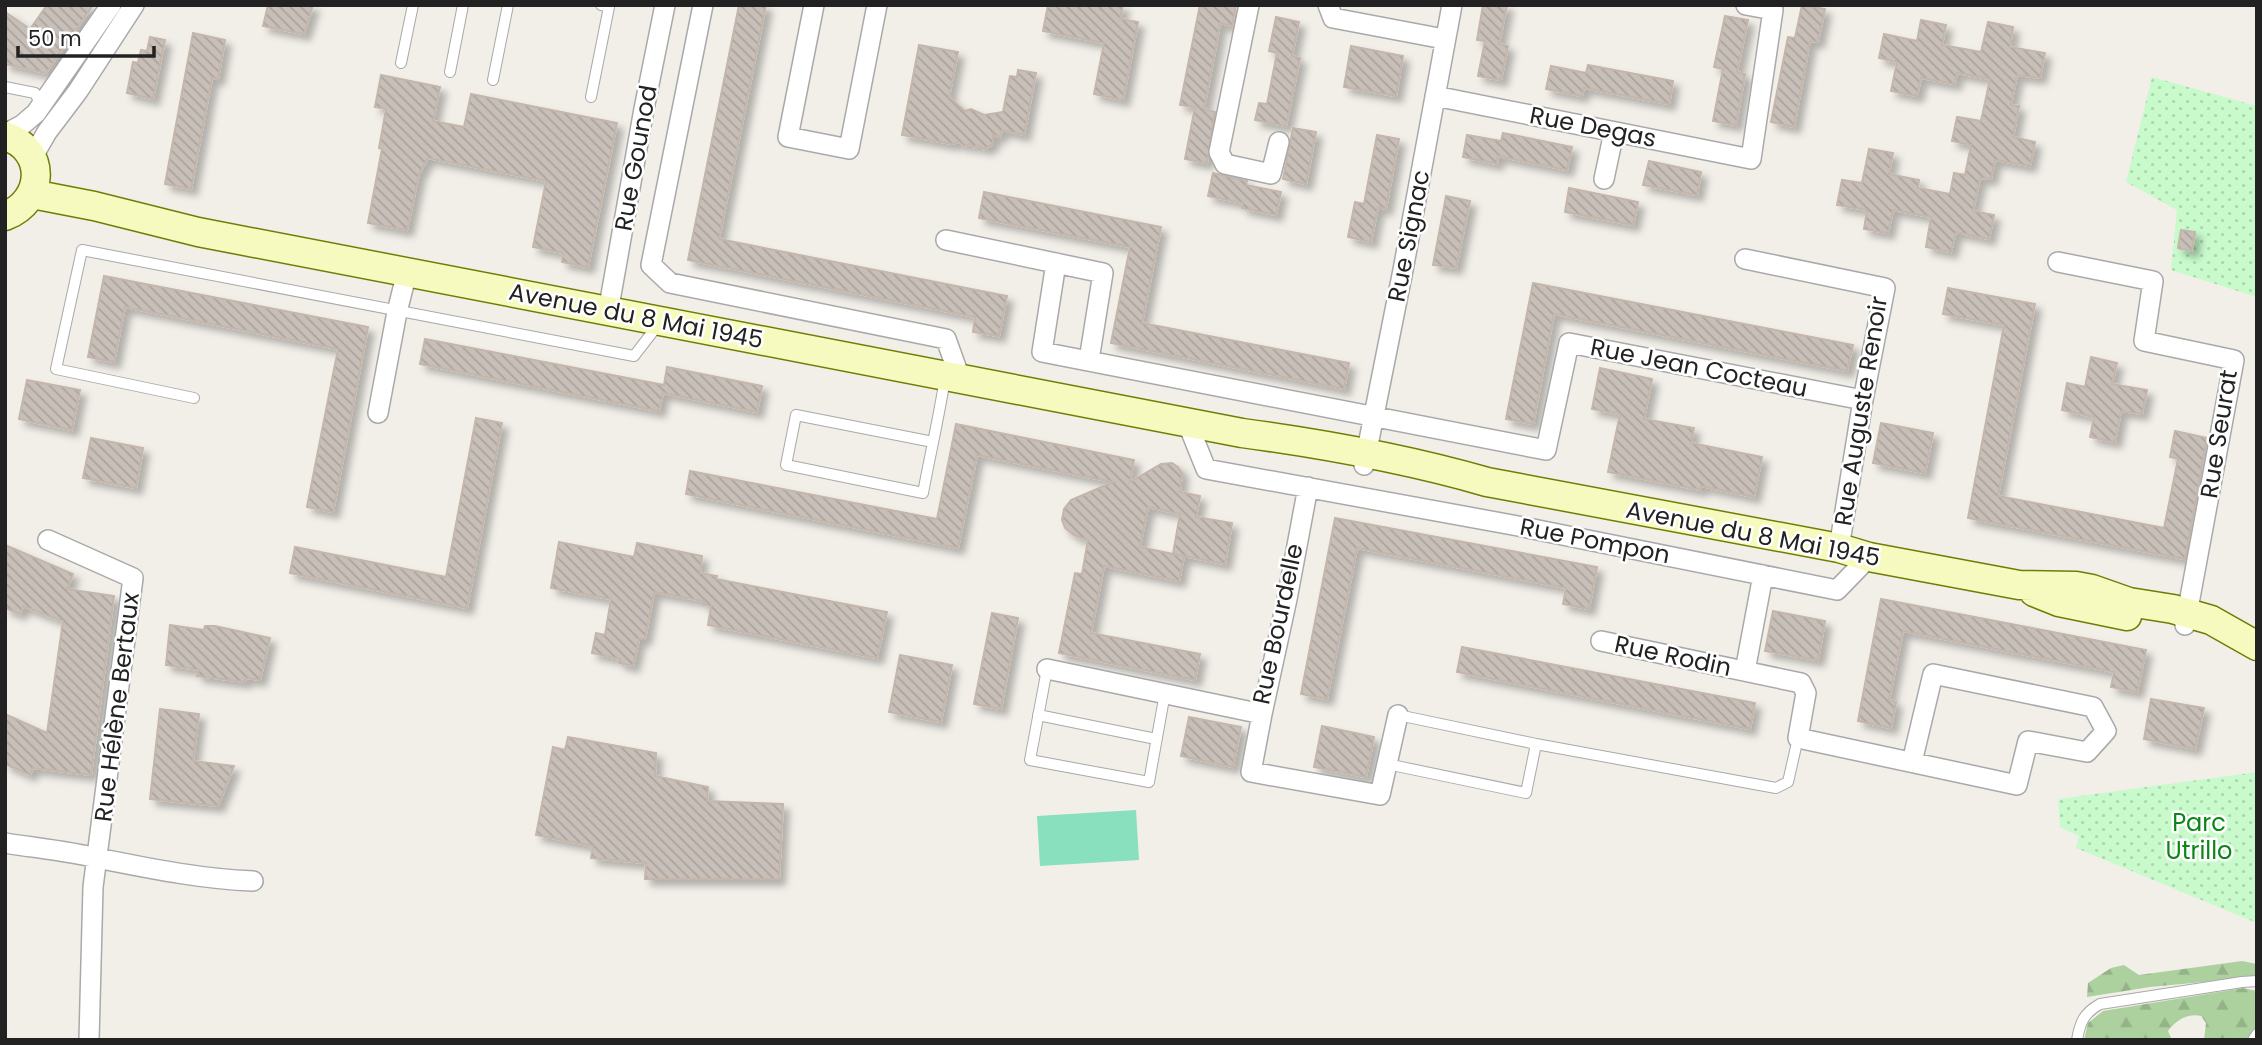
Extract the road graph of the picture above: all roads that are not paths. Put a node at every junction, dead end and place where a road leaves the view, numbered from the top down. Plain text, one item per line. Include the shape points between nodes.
1 (111, 5) edge
2 (134, 5) edge
3 (413, 5) edge
4 (463, 5) edge
5 (508, 5) edge
6 (601, 5) edge
7 (665, 5) edge
8 (703, 5) edge
9 (814, 5) edge
10 (877, 5) edge
11 (1249, 5) edge
12 (1328, 5) edge
13 (1452, 5) edge
14 (1746, 5) edge
15 (1444, 39) junction
16 (401, 63) dead end
17 (450, 72) dead end
18 (493, 80) dead end
19 (5, 87) edge
20 (1435, 96) junction
21 (591, 97) dead end
22 (41, 105) junction
23 (1614, 132) junction
24 (5, 135) edge
25 (1279, 142) dead end
26 (32, 158) junction
27 (1604, 179) dead end
28 (32, 194) junction
29 (5, 216) edge
30 (946, 240) dead end
31 (1745, 259) dead end
32 (2058, 262) dead end
33 (1056, 263) junction
34 (407, 272) junction
35 (397, 312) junction
36 (608, 312) junction
37 (660, 322) junction
38 (1089, 360) junction
39 (953, 377) junction
40 (194, 398) dead end
41 (1863, 400) junction
42 (379, 413) dead end
43 (1374, 416) junction
44 (1187, 422) junction
45 (933, 442) junction
46 (1365, 460) junction
47 (1308, 487) junction
48 (48, 540) dead end
49 (1839, 548) junction
50 (1869, 557) junction
51 (1763, 575) junction
52 (2186, 619) junction
53 (1601, 641) dead end
54 (2257, 646) edge
55 (2257, 664) edge
56 (1047, 669) joint
57 (1745, 671) junction
58 (1165, 694) junction
59 (1262, 714) junction
60 (1038, 715) junction
61 (1398, 715) joint
62 (1798, 738) junction
63 (1156, 739) junction
64 (1536, 744) junction
65 (1912, 762) junction
66 (1387, 764) junction
67 (5, 843) edge
68 (97, 858) junction
69 (253, 881) dead end
70 (2257, 981) edge
71 (2257, 1034) edge
72 (89, 1040) edge
73 (2077, 1040) edge
74 (2253, 1040) edge

1 - 22 street
2 - 26 street
3 - 16 lane
4 - 17 lane
5 - 18 lane
6 - 21 lane via 609,7
7 - 36 street, Rue Gounod
8 - 39 street via 651,265 670,283 946,339
9 - 10 street via 788,137 849,149
11 - 25 street via 1219,152 1224,164 1271,174
12 - 15 street via 1333,18
13 - 15 street, Rue Signac
14 - 23 street, Rue Degas via 1773,10 1751,159
15 - 20 street, Rue Signac
19 - 22 lane via 34,93
20 - 23 street, Rue Degas
20 - 43 street, Rue Signac
22 - 24 street
23 - 27 street
24 - 26 main road via 21,143
26 - 28 main road via 36,170
28 - 29 main road via 17,211
28 - 34 main road, Avenue du 8 Mai 1945
30 - 33 street
31 - 41 street, Rue Auguste Renoir via 1885,288
32 - 52 street, Rue Seurat via 2153,281 2144,341 2234,360
33 - 38 street via 1103,273
33 - 38 street via 1042,352
34 - 35 street
34 - 36 main road, Avenue du 8 Mai 1945
35 - 37 lane via 634,356
35 - 40 lane via 82,250 55,369
35 - 42 street
36 - 37 main road, Avenue du 8 Mai 1945
37 - 39 main road, Avenue du 8 Mai 1945
38 - 43 street
39 - 44 main road, Avenue du 8 Mai 1945
39 - 45 lane
41 - 43 street, Rue Jean Cocteau via 1569,343 1546,450
41 - 49 street, Rue Auguste Renoir
43 - 46 street, Rue Signac
44 - 46 main road, Avenue du 8 Mai 1945 via 1242,433 1294,453
44 - 47 street, Rue Pompon via 1206,469
45 - 45 lane via 796,415 786,465 923,493
46 - 49 main road, Avenue du 8 Mai 1945 via 1435,467 1487,482
47 - 51 street, Rue Pompon
47 - 59 street, Rue Bourdelle
48 - 68 street, Rue Hélène Bertaux via 134,578
49 - 50 main road, Avenue du 8 Mai 1945
50 - 51 street, Rue Pompon via 1837,590
50 - 52 main road, Avenue du 8 Mai 1945 via 2019,585 2074,606
51 - 57 street, Rue Rodin
52 - 54 main road, Avenue du 8 Mai 1945 via 2211,620
52 - 55 main road, Avenue du 8 Mai 1945
53 - 57 street, Rue Rodin
56 - 58 street, Rue Bourdelle
56 - 60 lane
57 - 62 street, Rue Rodin via 1801,683 1806,693
58 - 59 street, Rue Bourdelle
58 - 63 lane
59 - 66 street via 1251,772 1380,795
60 - 63 lane
60 - 63 lane via 1030,760 1149,782
61 - 64 lane
61 - 66 street
62 - 64 lane via 1788,782 1776,788
62 - 65 street
64 - 66 lane via 1526,793
65 - 65 street via 2017,785 2028,740 2087,752 2106,731 2094,707 1933,674
67 - 68 street
68 - 69 street via 221,880
68 - 72 street, Rue Hélène Bertaux
70 - 73 lane via 2100,1004 2082,1019
71 - 74 lane

